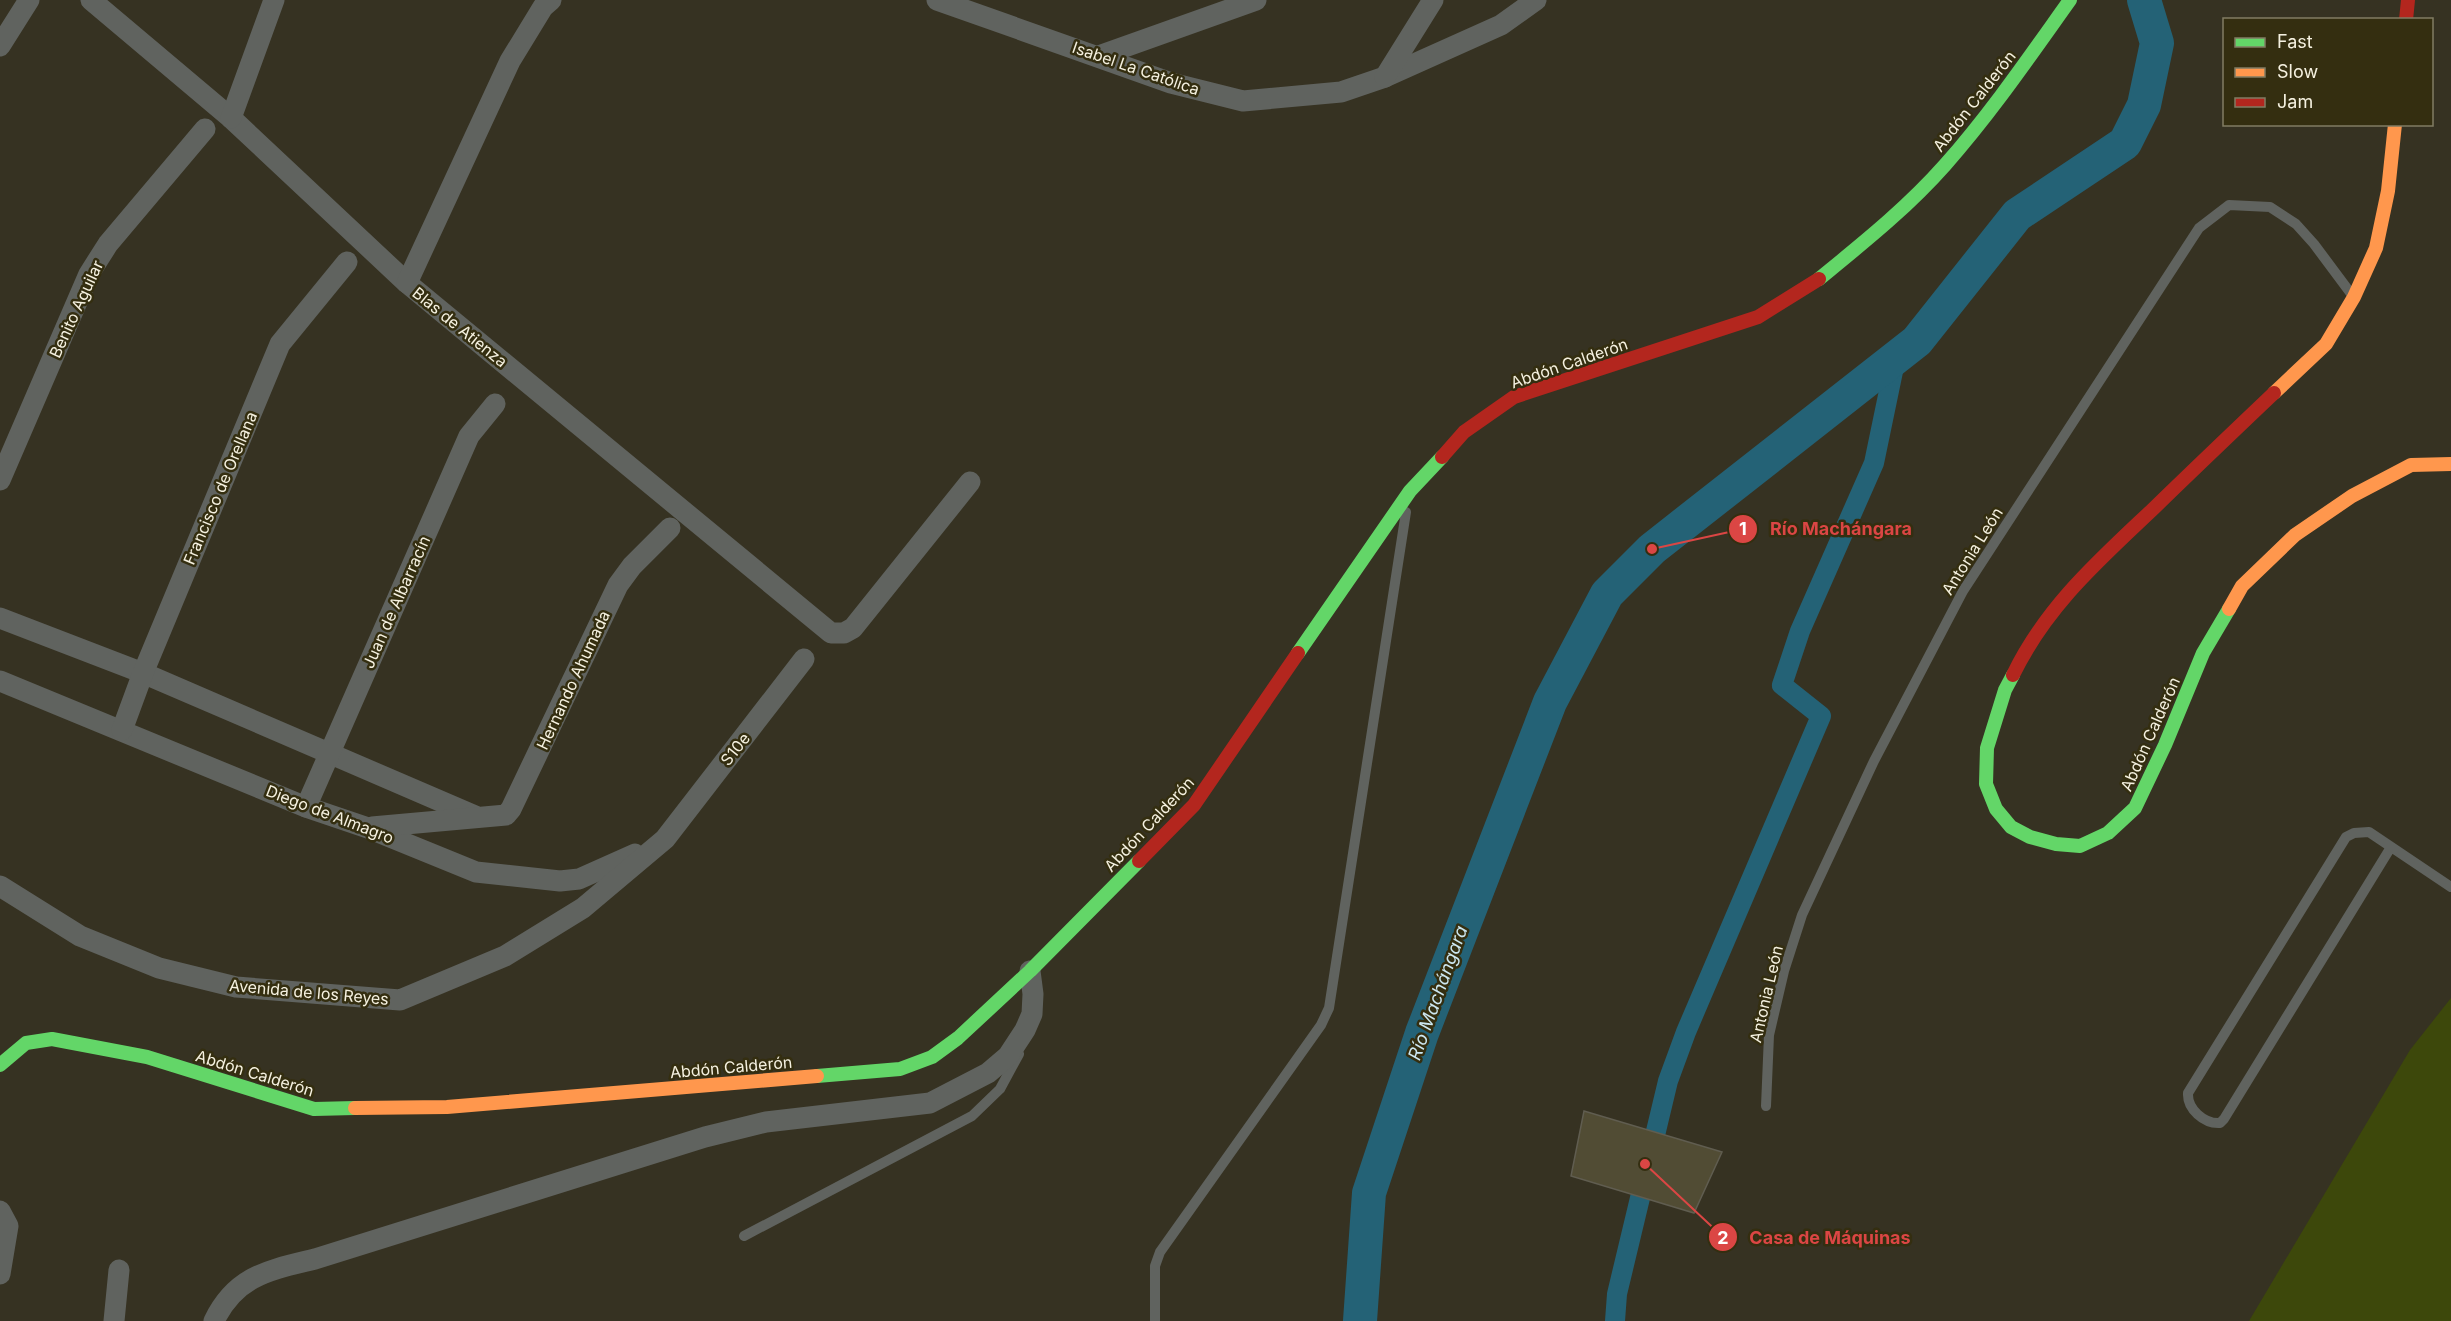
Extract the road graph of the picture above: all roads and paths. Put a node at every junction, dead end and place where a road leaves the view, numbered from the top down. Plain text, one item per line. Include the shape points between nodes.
1 (29, 0) edge
2 (91, 0) edge
3 (274, 0) edge
4 (551, 0) edge
5 (937, 0) edge
6 (1256, 0) edge
7 (1433, 0) edge
8 (1536, 0) edge
9 (2070, 0) edge
10 (2408, 0) edge
11 (2406, 18) edge
12 (0, 46) edge
13 (1099, 56) junction
14 (1385, 77) junction
15 (231, 118) junction
16 (2395, 126) edge
17 (205, 129) dead end
18 (347, 262) dead end
19 (407, 283) junction
20 (2354, 297) junction
21 (495, 404) dead end
22 (2451, 464) edge
23 (0, 480) edge
24 (970, 482) dead end
25 (1410, 491) junction
26 (670, 528) dead end
27 (0, 618) edge
28 (804, 659) dead end
29 (143, 673) junction
30 (0, 681) edge
31 (122, 730) junction
32 (330, 752) junction
33 (306, 807) junction
34 (475, 816) junction
35 (368, 828) junction
36 (665, 839) junction
37 (2391, 847) junction
38 (0, 886) edge
39 (2451, 887) edge
40 (1030, 971) junction
41 (1025, 1030) junction
42 (0, 1065) edge
43 (1766, 1106) dead end
44 (0, 1211) edge
45 (744, 1236) dead end
46 (119, 1270) dead end
47 (0, 1274) edge
48 (114, 1321) edge
49 (214, 1321) edge
50 (1155, 1321) edge

1 - 12 street
2 - 15 street, Blas de Atienza
3 - 15 street
4 - 19 street via 510,61
5 - 13 street, Isabel La Católica
6 - 13 street
7 - 14 street
8 - 14 street, Isabel La Católica via 1501,25
9 - 25 street, Abdón Calderón via 1945,165 1888,224 1816,281 1758,317 1514,397 1464,432
10 - 11 street
13 - 14 street, Isabel La Católica via 1171,83 1243,101 1341,92
15 - 19 street, Blas de Atienza
16 - 20 street, Abdón Calderón via 2388,191 2376,248
17 - 23 street, Benito Aguilar via 108,244 89,274
18 - 29 street, Francisco de Orellana via 280,344
19 - 24 street, Blas de Atienza via 831,633 853,628
20 - 22 street, Abdón Calderón via 2326,344 2101,558 2061,599 2028,644 2005,690 1987,748 1986,784 1996,809 2011,827 2056,844 2080,846 2108,834 2135,808 2203,653 2242,586 2295,535 2352,496 2411,465
20 - 43 lane, Antonia León via 2296,224 2270,207 2229,206 2199,228 1963,591 1874,761 1802,915 1784,971 1768,1035
21 - 32 street, Juan de Albarracín via 469,436
25 - 40 street, Abdón Calderón via 1194,805
25 - 50 lane via 1329,1008 1321,1025 1160,1252 1155,1266
26 - 34 street, Hernando Ahumada via 618,585 511,809 500,817
27 - 29 street
28 - 36 street, S10e
29 - 31 street, Francisco de Orellana
29 - 32 street
30 - 31 street, Diego de Almagro
31 - 33 street, Diego de Almagro
32 - 33 street, Juan de Albarracín
32 - 34 street
33 - 35 street, Diego de Almagro
34 - 35 street, Hernando Ahumada
35 - 36 street, Diego de Almagro via 476,872 560,881 579,879
36 - 38 street, Avenida de los Reyes via 583,908 505,956 400,1000 236,987 159,968 80,936
37 - 37 lane via 2224,1119 2213,1123 2190,1108 2188,1094 2346,837 2369,832
37 - 39 lane
40 - 41 street via 1032,1014
40 - 42 street, Abdón Calderón via 958,1038 932,1057 900,1069 447,1107 314,1109 147,1056 52,1039 26,1043
41 - 45 lane via 1018,1055 1000,1089 972,1116
41 - 49 street via 1008,1056 988,1073 930,1103 766,1122 705,1137 272,1269 245,1281 223,1302
44 - 47 street via 8,1226
46 - 48 street

